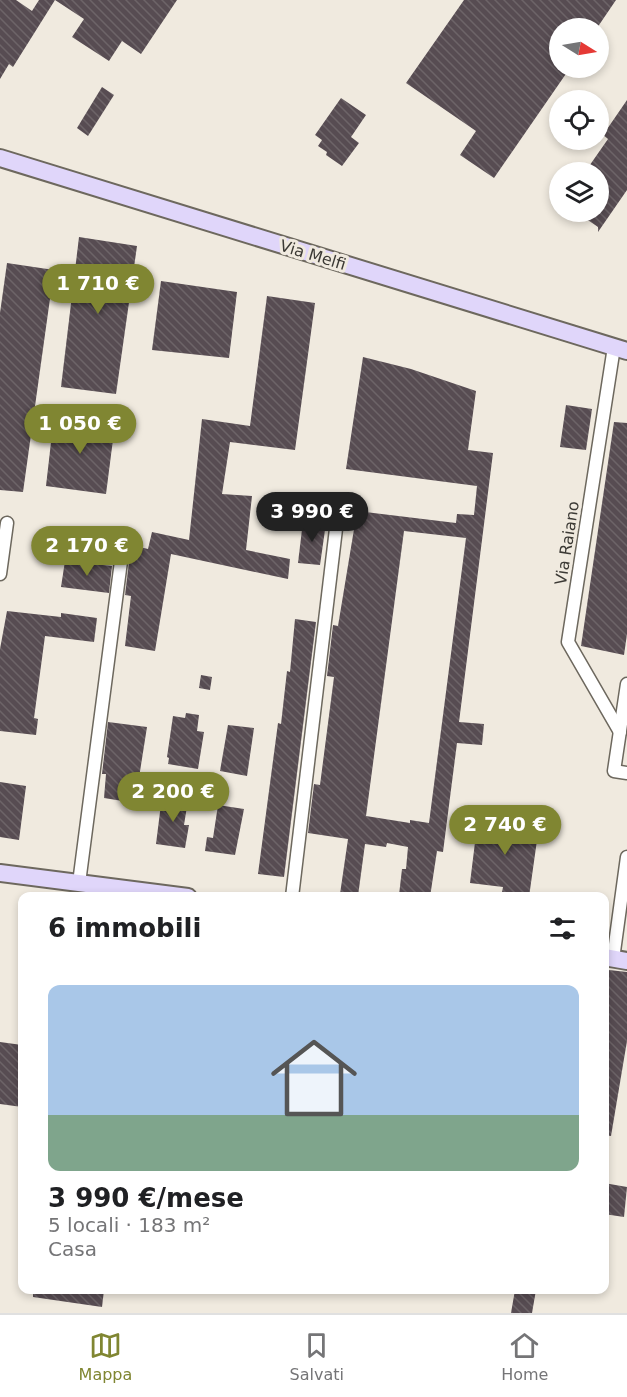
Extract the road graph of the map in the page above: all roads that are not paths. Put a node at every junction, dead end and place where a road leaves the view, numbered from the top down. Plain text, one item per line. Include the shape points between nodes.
1 (0, 158) edge
2 (621, 349) edge
3 (338, 512) dead end
4 (7, 523) dead end
5 (123, 546) dead end
6 (0, 574) edge
7 (627, 684) edge
8 (620, 732) junction
9 (627, 773) edge
10 (627, 857) edge
11 (0, 873) edge
12 (78, 883) junction
13 (149, 892) edge
14 (293, 892) edge
15 (615, 959) edge

1 - 2 main road, Via Melfi
2 - 8 street, Via Raiano via 568,642
3 - 14 street
4 - 6 street
5 - 12 street
7 - 8 street
8 - 9 street via 614,771
10 - 15 street
11 - 12 main road
12 - 13 main road

